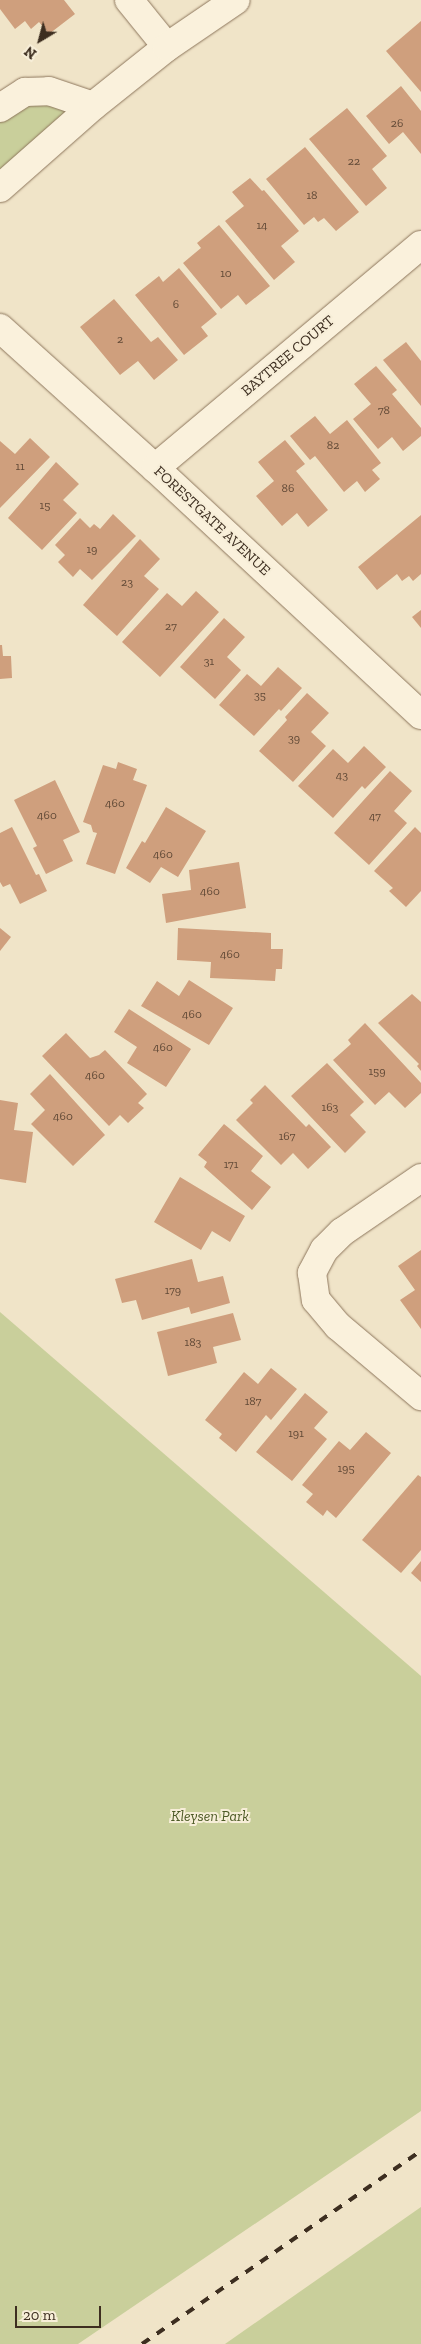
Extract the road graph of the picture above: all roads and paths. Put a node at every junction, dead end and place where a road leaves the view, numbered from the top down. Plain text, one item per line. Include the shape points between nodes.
1 (129, 0) edge
2 (236, 0) edge
3 (167, 47) junction
4 (93, 106) junction
5 (0, 108) edge
6 (0, 188) edge
7 (421, 245) edge
8 (0, 328) edge
9 (155, 468) junction
10 (421, 715) edge
11 (421, 1178) edge
12 (421, 1396) edge

1 - 3 street
2 - 3 street
3 - 4 street
4 - 5 street via 49,91 25,92
4 - 6 street
7 - 9 street, BAYTREE COURT
8 - 9 street, FORESTGATE AVENUE
9 - 10 street, FORESTGATE AVENUE
11 - 12 street via 342,1232 324,1250 312,1273 316,1300 338,1326

